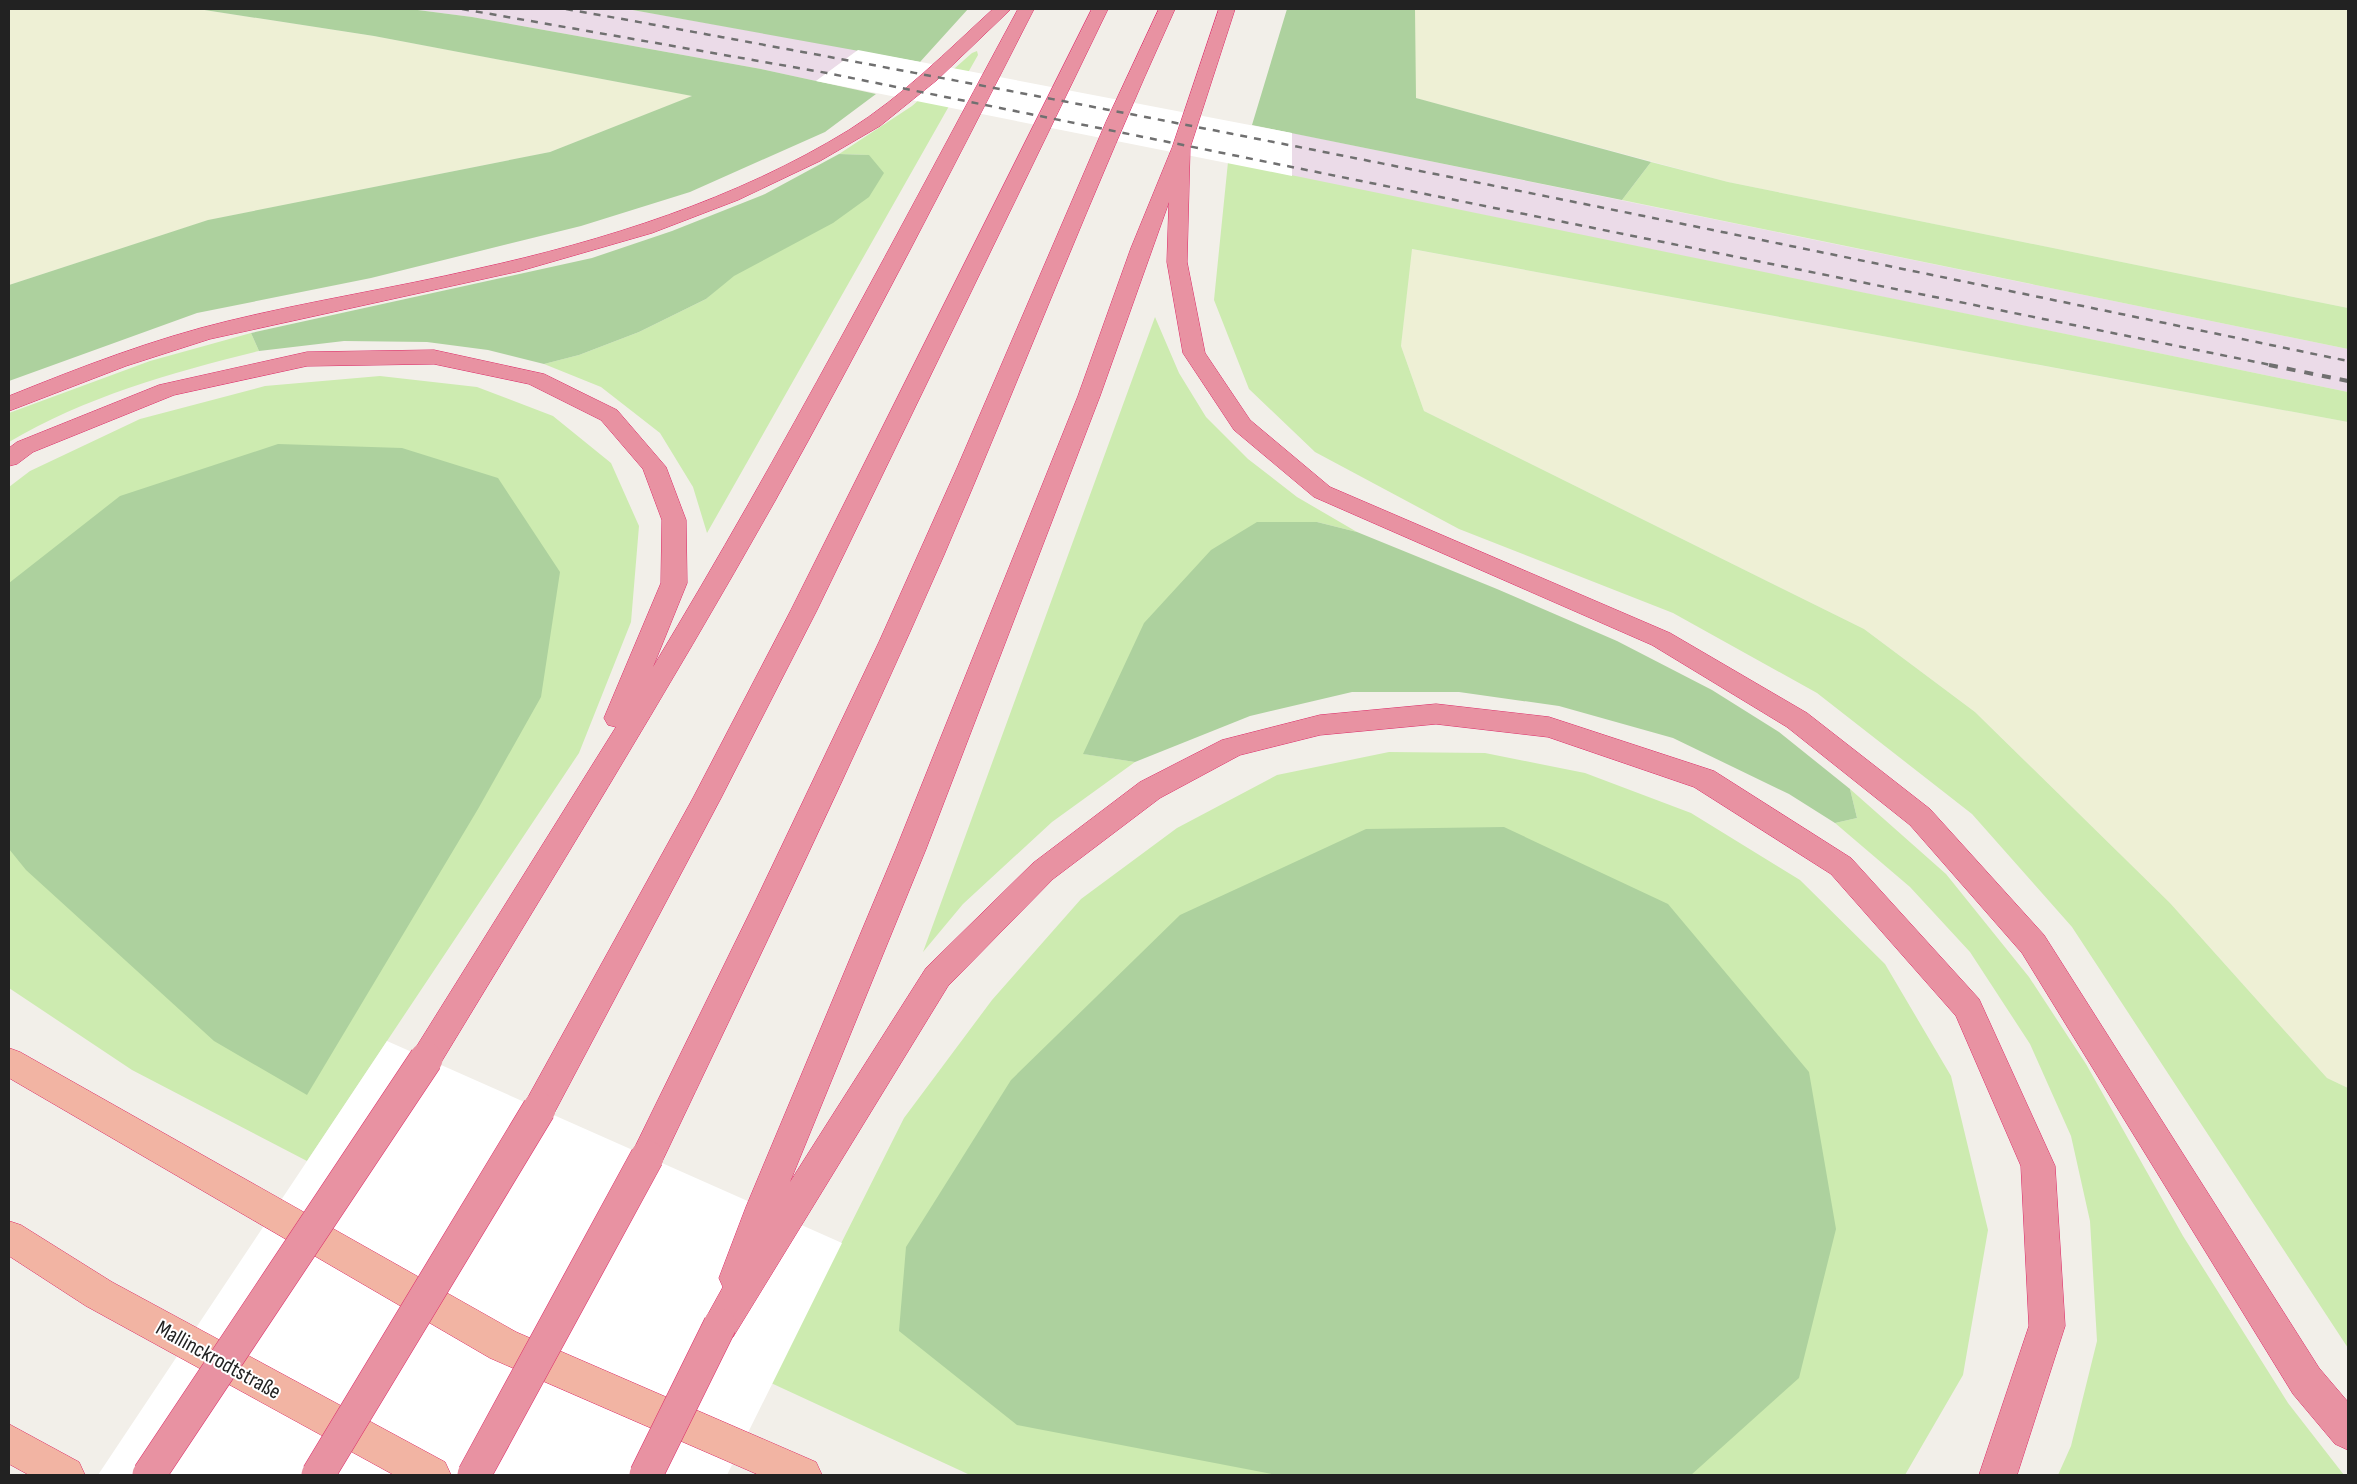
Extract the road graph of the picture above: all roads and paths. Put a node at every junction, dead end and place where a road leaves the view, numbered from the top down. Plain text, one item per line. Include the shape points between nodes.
1 (1003, 9) edge
2 (1026, 9) edge
3 (1100, 9) edge
4 (1167, 9) edge
5 (1227, 9) edge
6 (1180, 148) junction
7 (9, 404) edge
8 (9, 459) edge
9 (581, 808) junction
10 (9, 1062) edge
11 (775, 1213) junction
12 (9, 1237) edge
13 (2348, 1432) edge
14 (9, 1443) edge
15 (66, 1475) edge
16 (149, 1475) edge
17 (318, 1475) edge
18 (432, 1475) edge
19 (474, 1475) edge
20 (646, 1475) edge
21 (803, 1475) edge
22 (1998, 1475) edge

1 - 7 highway via 948,63 855,134 718,202 659,225 511,268 228,328 154,350
2 - 9 highway via 954,149 762,501
3 - 17 highway, bridge via 1018,170 805,610 672,863 539,1109
4 - 19 highway, bridge via 1131,84 969,468 860,710 647,1156
5 - 6 highway
6 - 11 highway via 1089,396 911,849
6 - 13 highway via 1177,262 1194,353 1242,424 1322,492 1661,639 1797,720 1920,817 2033,944 2306,1381
8 - 9 highway via 25,447 167,390 307,359 434,357 536,378 609,415 654,467 674,520 674,583
9 - 16 highway, bridge via 426,1059
10 - 21 highway via 503,1345
11 - 20 highway, bridge
11 - 22 highway via 937,977 1043,871 1150,790 1232,747 1320,725 1436,714 1549,727 1704,779 1841,866 1968,1008 2038,1166 2047,1326
12 - 18 highway, Mallinckrodtstraße via 99,1294
14 - 15 highway

